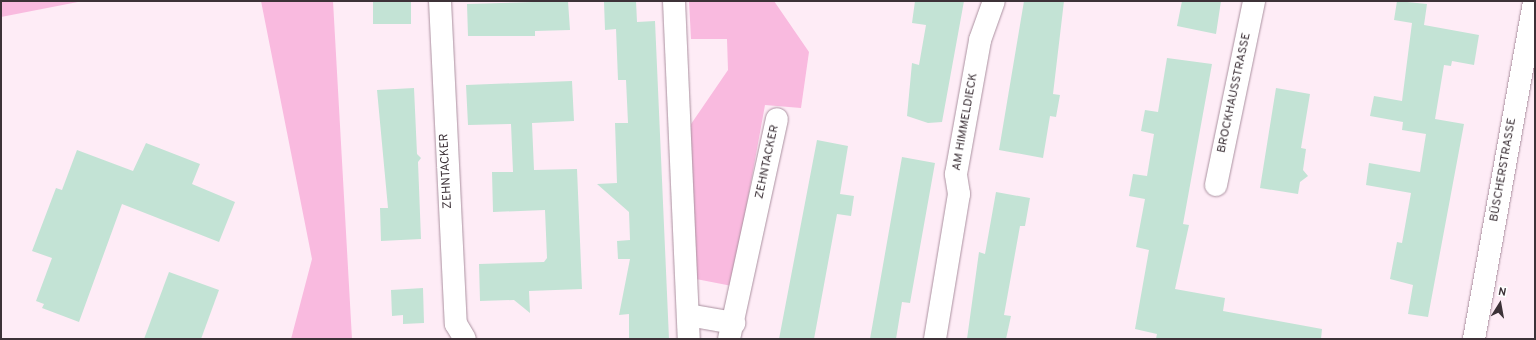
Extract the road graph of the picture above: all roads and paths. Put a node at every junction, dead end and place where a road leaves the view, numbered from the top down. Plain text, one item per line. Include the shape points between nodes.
1 (440, 1) edge
2 (674, 1) edge
3 (994, 1) edge
4 (1254, 1) edge
5 (1534, 1) edge
6 (1532, 33) edge
7 (777, 119) dead end
8 (1216, 185) dead end
9 (688, 315) junction
10 (731, 331) edge
11 (465, 339) edge
12 (689, 339) edge
13 (935, 339) edge
14 (1474, 339) edge

1 - 11 street, ZEHNTACKER via 456,324
2 - 9 street
3 - 13 street, AM HIMMELDIECK via 980,40 956,174 959,194
4 - 8 street, BROCKHAUSSTRASSE
5 - 6 street, BÜSCHERSTRASSE
6 - 14 street, BÜSCHERSTRASSE
7 - 10 street, ZEHNTACKER
9 - 10 street, ZEHNTACKER
9 - 12 street

